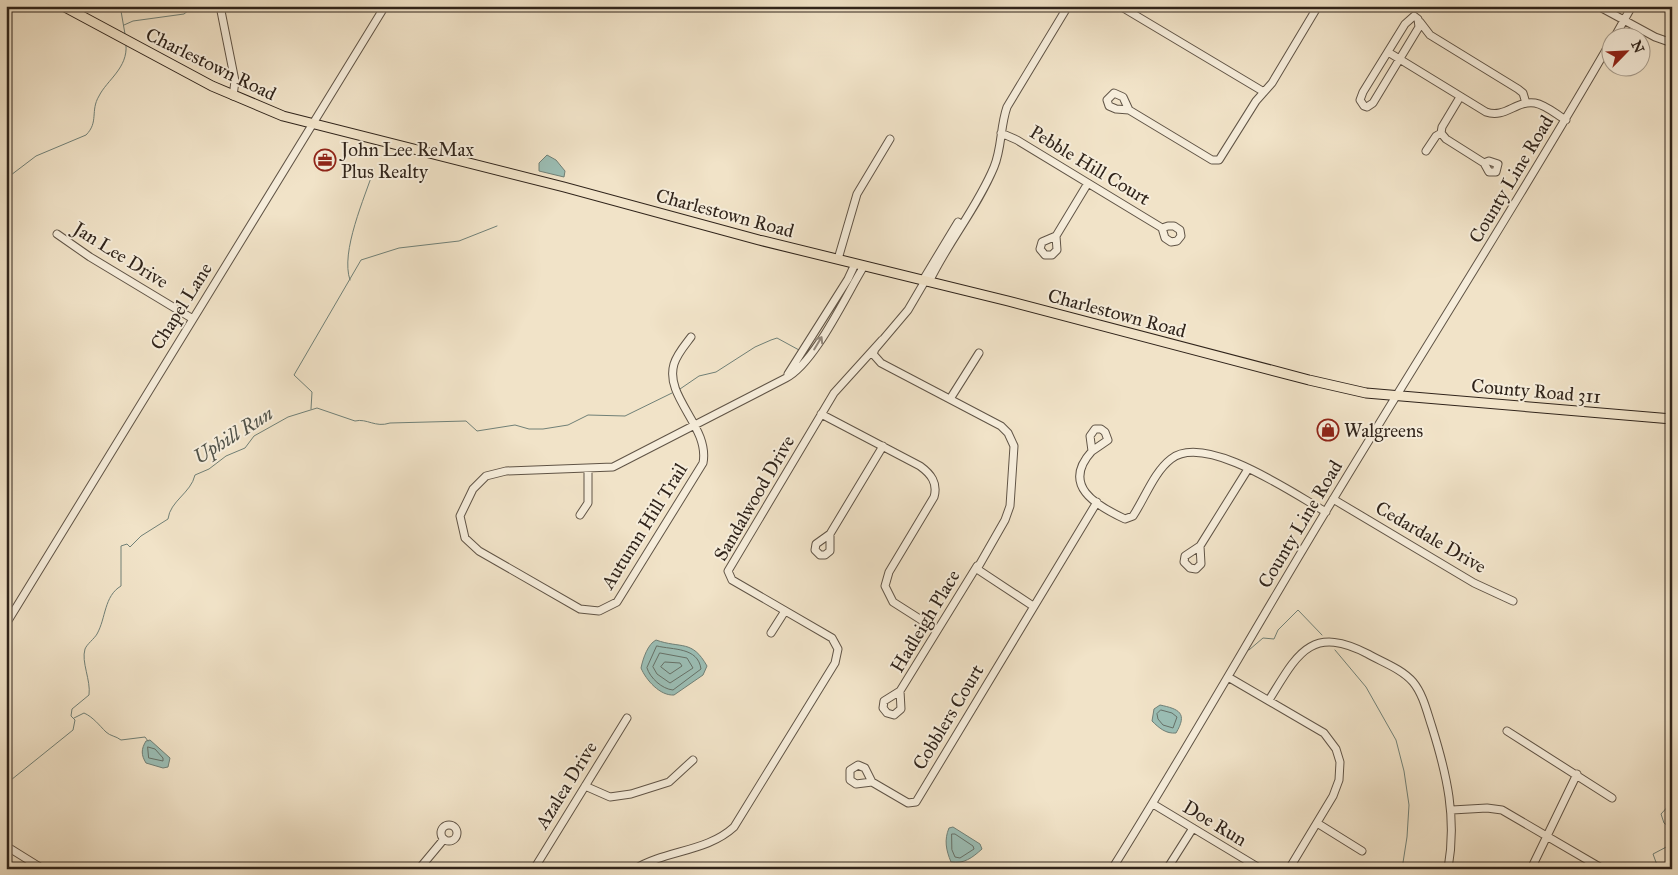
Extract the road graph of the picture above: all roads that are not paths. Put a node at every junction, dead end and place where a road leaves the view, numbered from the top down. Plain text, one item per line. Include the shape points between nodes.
1 (63, 6) edge
2 (220, 6) edge
3 (385, 6) edge
4 (1068, 6) edge
5 (1120, 6) edge
6 (1318, 6) edge
7 (1598, 6) edge
8 (1632, 6) edge
9 (1623, 21) junction
10 (1420, 22) junction
11 (1619, 28) edge
12 (1672, 43) edge
13 (1388, 52) junction
14 (1399, 59) junction
15 (1600, 60) edge
16 (1264, 92) junction
17 (233, 96) junction
18 (1460, 97) junction
19 (1526, 103) junction
20 (1129, 110) dead end
21 (1566, 120) junction
22 (313, 125) junction
23 (1001, 133) junction
24 (1441, 134) junction
25 (890, 139) dead end
26 (1426, 151) dead end
27 (1484, 163) dead end
28 (1088, 183) junction
29 (1162, 228) dead end
30 (57, 234) dead end
31 (1056, 236) dead end
32 (838, 260) junction
33 (860, 265) junction
34 (926, 281) junction
35 (193, 319) junction
36 (691, 337) dead end
37 (882, 340) junction
38 (979, 353) dead end
39 (1398, 396) junction
40 (950, 399) junction
41 (821, 414) junction
42 (1672, 419) edge
43 (695, 426) junction
44 (883, 446) junction
45 (1092, 451) dead end
46 (588, 469) junction
47 (1248, 469) junction
48 (1333, 499) junction
49 (1096, 502) junction
50 (1326, 512) junction
51 (580, 514) dead end
52 (830, 534) dead end
53 (1200, 546) dead end
54 (977, 566) junction
55 (1513, 601) dead end
56 (1033, 606) junction
57 (786, 611) junction
58 (6, 624) edge
59 (937, 630) junction
60 (771, 633) dead end
61 (1228, 677) junction
62 (900, 691) dead end
63 (1269, 700) junction
64 (627, 718) dead end
65 (1507, 731) dead end
66 (693, 760) dead end
67 (1577, 774) junction
68 (872, 782) dead end
69 (585, 786) junction
70 (1612, 798) dead end
71 (1153, 804) junction
72 (1452, 810) junction
73 (1317, 823) junction
74 (1193, 828) junction
75 (1546, 835) junction
76 (444, 839) dead end
77 (6, 846) edge
78 (1362, 852) dead end
79 (43, 869) edge
80 (419, 869) edge
81 (534, 869) edge
82 (635, 869) edge
83 (1112, 869) edge
84 (1167, 869) edge
85 (1261, 869) edge
86 (1289, 869) edge
87 (1448, 869) edge
88 (1531, 869) edge
89 (1603, 869) edge

1 - 17 main road, Charlestown Road
2 - 17 street via 235,81
3 - 22 street, Chapel Lane
4 - 23 street, Sandalwood Drive via 1008,107
5 - 16 street
6 - 16 street
7 - 9 street
8 - 9 street
9 - 11 street
9 - 12 street
10 - 13 street via 1414,16 1409,18
10 - 14 street
10 - 19 street via 1430,35 1518,89
13 - 14 street
13 - 14 street via 1361,96 1364,106 1373,103
14 - 18 street
15 - 21 street, County Line Road
16 - 20 street via 1218,160 1212,160
17 - 22 main road, Charlestown Road
18 - 19 street via 1491,114 1501,114
18 - 24 street
19 - 21 street via 1540,105
21 - 39 street, County Line Road
22 - 32 main road, Charlestown Road
22 - 35 street, Chapel Lane
23 - 28 street, Pebble Hill Court
23 - 34 street, Sandalwood Drive via 996,164
24 - 26 street
24 - 27 street
25 - 32 street via 857,194
28 - 29 street, Pebble Hill Court
28 - 31 street
30 - 35 street, Jan Lee Drive
32 - 33 main road, Charlestown Road
33 - 34 main road, Charlestown Road
33 - 43 street, Autumn Hill Trail via 812,353 799,369
34 - 37 street, Sandalwood Drive via 908,310
34 - 39 main road, Charlestown Road via 1314,382
35 - 58 street, Chapel Lane
36 - 43 street via 676,360 673,378
37 - 40 street, Hadleigh Place via 873,352 875,358
37 - 41 street, Sandalwood Drive via 838,388
38 - 40 street
39 - 42 main road, County Road 311
39 - 48 street, County Line Road
40 - 54 street, Hadleigh Place via 1001,426 1014,446 1009,510
41 - 44 street
41 - 57 street, Sandalwood Drive via 728,571 732,580
43 - 46 street, Autumn Hill Trail via 620,464
43 - 46 street, Autumn Hill Trail via 704,451 700,469 621,597 611,606 592,611 566,602 479,552 466,538 460,522 473,488 492,473
44 - 52 street
44 - 59 street via 920,466 934,482 934,497 889,572 886,586 893,602
45 - 49 street via 1084,463 1080,480 1085,493
46 - 51 street via 588,503
47 - 49 street via 1210,454 1185,452 1165,464 1131,518 1122,518
47 - 50 street
47 - 53 street
48 - 50 street, County Line Road
48 - 55 street, Cedardale Drive via 1474,583
49 - 56 street
50 - 61 street, County Line Road
54 - 56 street via 983,575
54 - 59 street, Hadleigh Place
56 - 68 street, Cobblers Court via 916,802 908,803
57 - 60 street
57 - 82 street, Sandalwood Drive via 832,638 838,649 835,663 729,832 710,843 656,859
59 - 62 street, Hadleigh Place
61 - 63 street
61 - 71 street, County Line Road
63 - 72 street via 1297,656 1328,641 1353,646 1406,675 1418,689 1424,704 1445,770
63 - 73 street via 1324,733 1336,749 1340,780
64 - 69 street, Azalea Drive
65 - 67 street
66 - 69 street via 669,782 630,794 610,797
67 - 70 street
67 - 75 street
69 - 81 street, Azalea Drive
71 - 74 street, Doe Run
71 - 83 street, County Line Road
72 - 75 street via 1502,810
72 - 87 street via 1453,836
73 - 78 street
73 - 86 street
74 - 84 street
74 - 85 street, Doe Run
75 - 88 street
75 - 89 street
76 - 80 street
77 - 79 street

